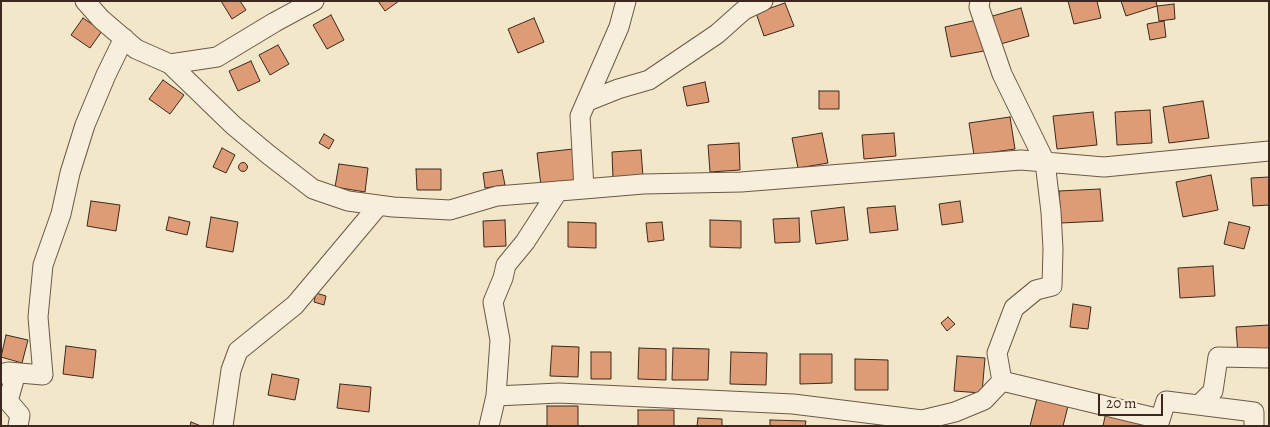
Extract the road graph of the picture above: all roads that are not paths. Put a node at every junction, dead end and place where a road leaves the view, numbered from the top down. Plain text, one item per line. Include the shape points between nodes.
1 (85, 1) edge
2 (314, 1) edge
3 (626, 1) edge
4 (763, 1) edge
5 (980, 1) edge
6 (124, 38) junction
7 (170, 64) junction
8 (588, 101) junction
9 (1269, 151) edge
10 (1045, 162) junction
11 (584, 189) junction
12 (558, 191) junction
13 (379, 205) junction
14 (1269, 358) edge
15 (8, 373) edge
16 (1002, 381) junction
17 (496, 396) junction
18 (1199, 405) junction
19 (1159, 422) edge
20 (18, 426) edge
21 (222, 426) edge
22 (489, 426) edge
23 (1254, 426) edge

1 - 6 street
2 - 7 street via 217,57
3 - 8 street via 619,27
4 - 8 street via 744,10 717,34 649,80
5 - 10 street via 979,7 1002,74
6 - 7 street via 136,49
6 - 15 street via 85,126 43,265 38,317 42,375
7 - 13 street via 233,125 313,189 348,201
8 - 11 street via 580,116
9 - 10 street via 1104,168
10 - 11 street via 1021,160 741,182
10 - 16 street via 1051,212 1052,286 1036,290 1014,308 997,353
11 - 12 street
12 - 13 street via 497,196 450,210
12 - 17 street via 506,265 492,302 500,340
13 - 21 street via 296,305 238,351 231,370
14 - 18 street via 1218,357 1213,391
15 - 20 street via 8,401 20,415
16 - 17 street via 984,400 955,412 922,420 793,404 559,393
16 - 19 street
17 - 22 street
18 - 19 street via 1166,401
18 - 23 street via 1254,412

